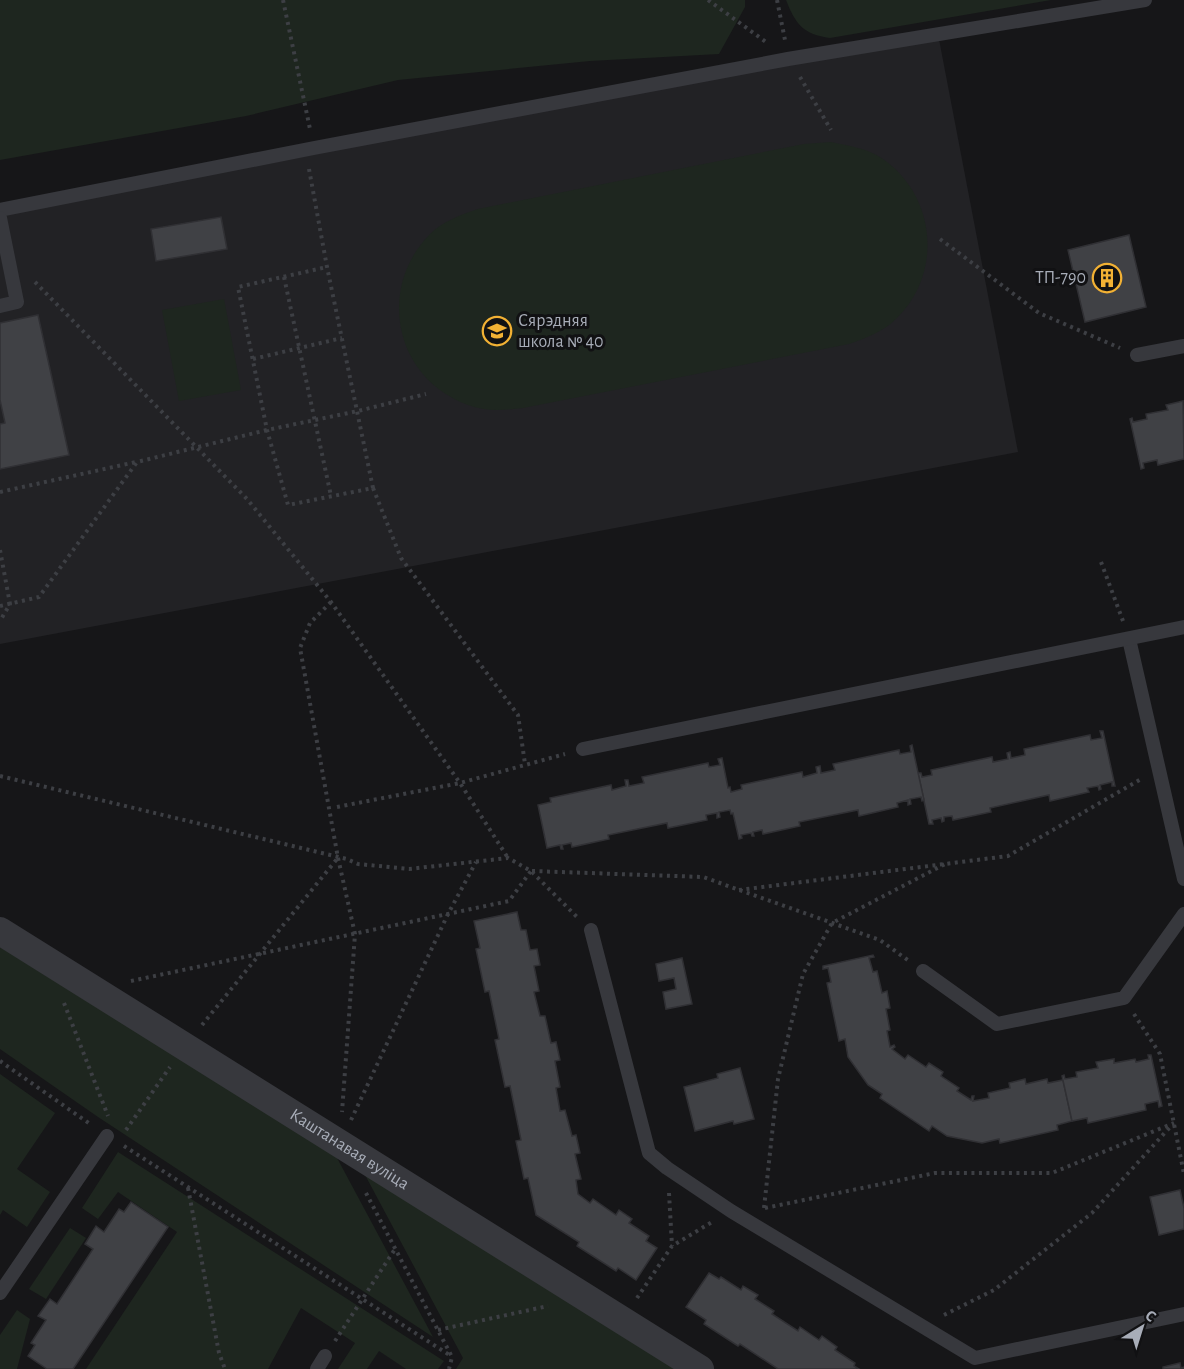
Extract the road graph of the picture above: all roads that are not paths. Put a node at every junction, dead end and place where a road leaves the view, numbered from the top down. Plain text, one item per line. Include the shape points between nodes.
1 (1145, 0) edge
2 (0, 210) edge
3 (0, 218) edge
4 (0, 306) edge
5 (1184, 346) edge
6 (1137, 355) road end
7 (1184, 627) edge
8 (1130, 639) junction
9 (583, 749) road end
10 (1184, 879) edge
11 (1184, 914) edge
12 (591, 930) road end
13 (0, 931) edge
14 (923, 971) road end
15 (112, 1139) road end
16 (0, 1293) edge
17 (1184, 1314) edge
18 (325, 1356) road end
19 (317, 1369) edge
20 (700, 1369) edge

1 - 2 lane via 788,59
3 - 4 lane via 16,302
5 - 6 lane
7 - 8 lane
8 - 9 lane
8 - 10 lane
11 - 14 lane via 1124,998 997,1024
12 - 17 lane via 649,1153 731,1212 975,1358
13 - 20 street, Каштанавая вуліца
15 - 16 lane
18 - 19 lane

